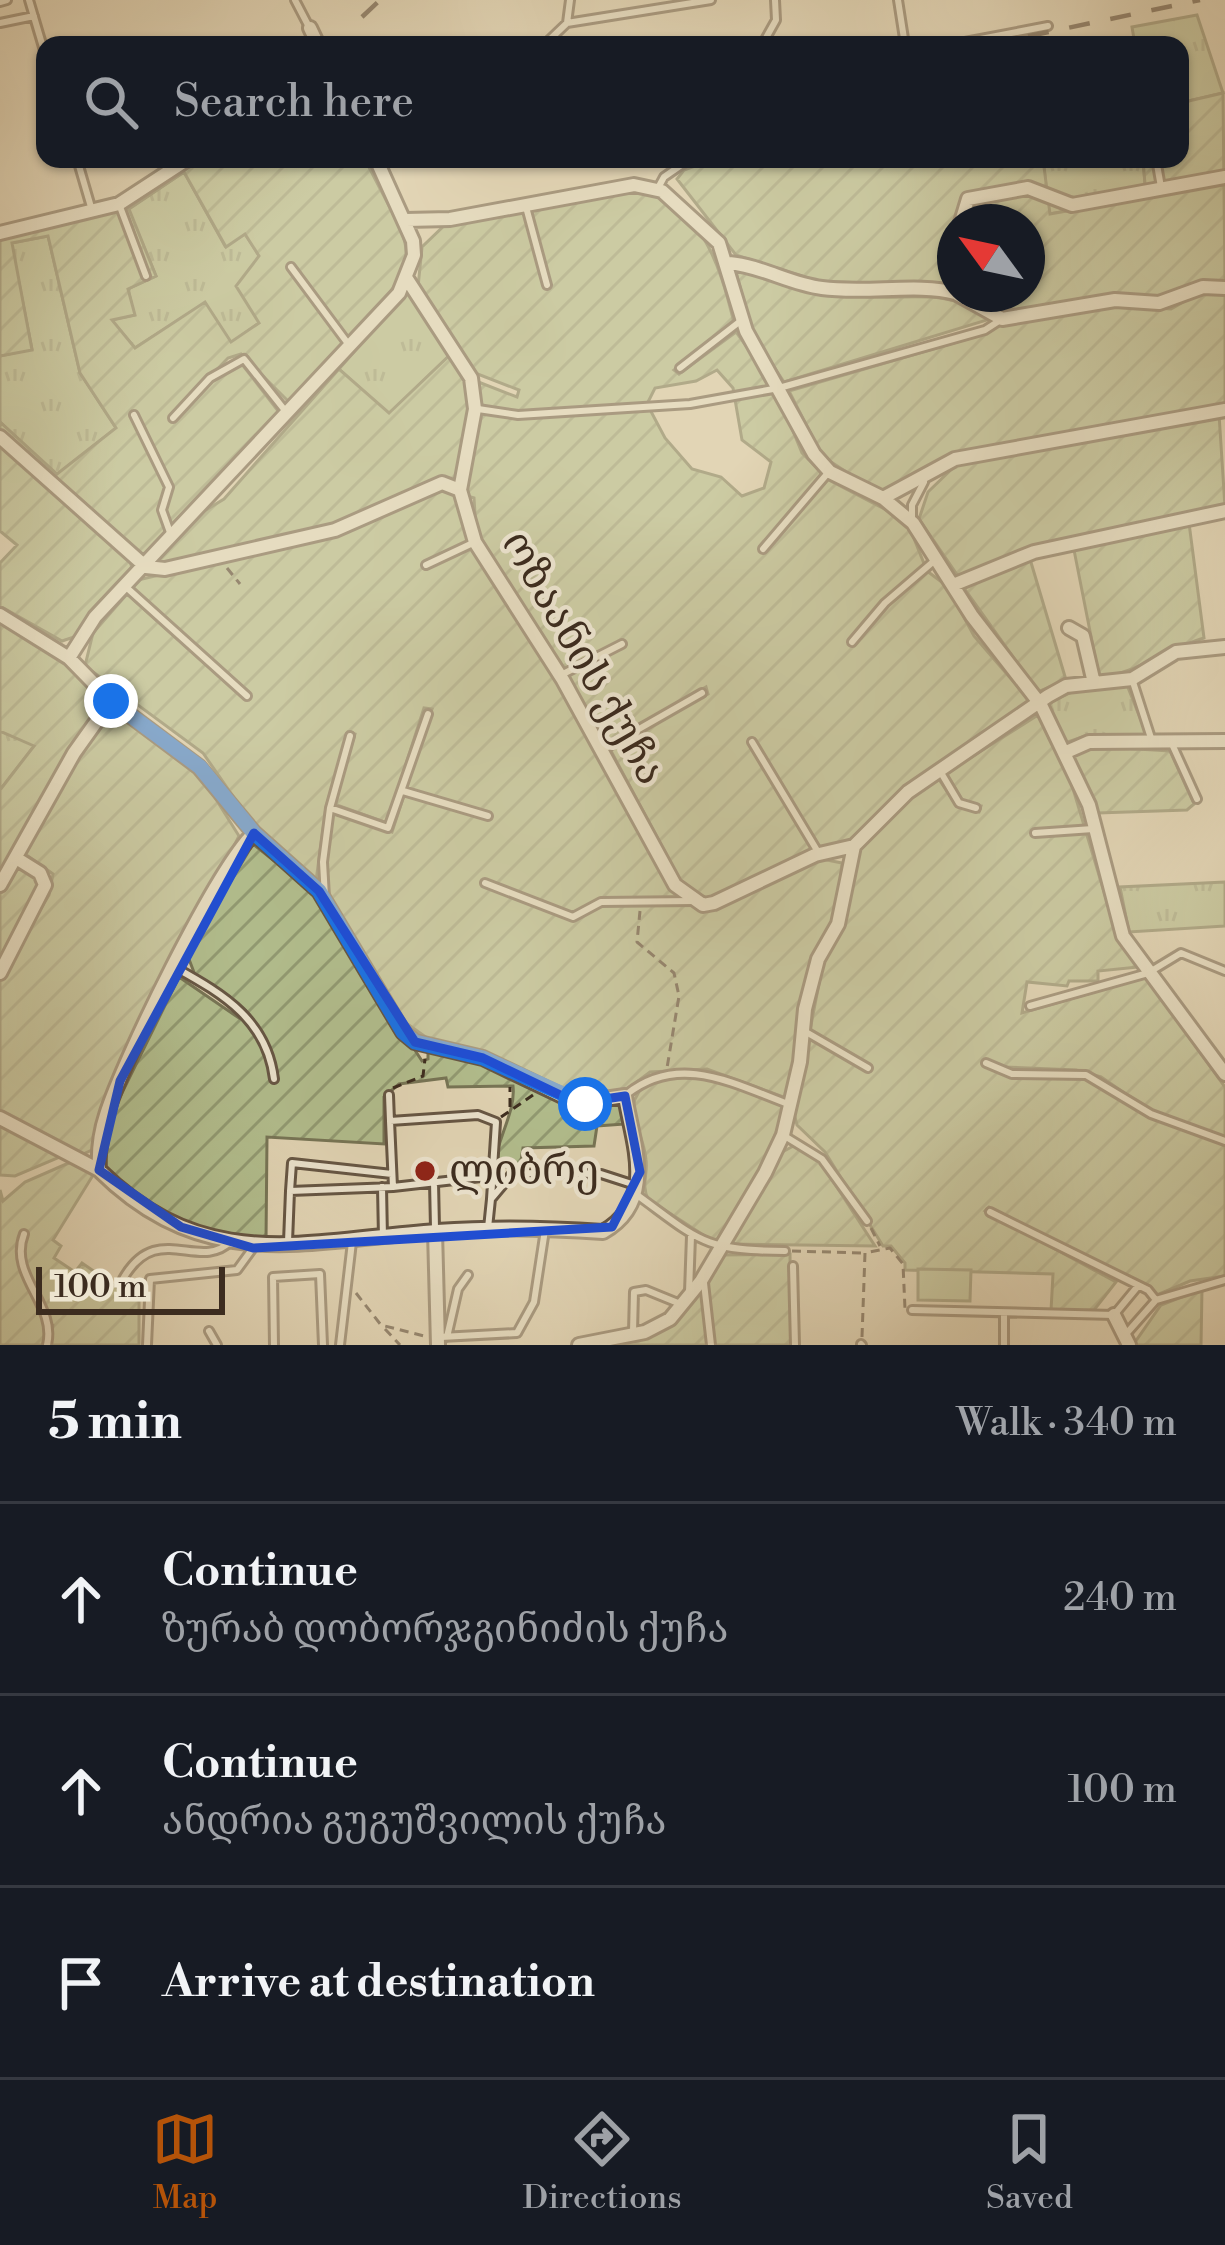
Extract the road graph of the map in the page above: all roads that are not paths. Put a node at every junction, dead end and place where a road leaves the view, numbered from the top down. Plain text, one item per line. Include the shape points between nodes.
1 (28, 0) edge
2 (295, 0) edge
3 (570, 0) edge
4 (711, 0) edge
5 (775, 0) edge
6 (898, 0) edge
7 (34, 16) junction
8 (0, 23) edge
9 (568, 23) junction
10 (1048, 26) dead end
11 (310, 28) joint
12 (40, 36) edge
13 (314, 36) edge
14 (554, 36) edge
15 (767, 36) edge
16 (904, 36) edge
17 (996, 36) edge
18 (80, 168) edge
19 (174, 168) edge
20 (380, 168) edge
21 (677, 168) edge
22 (1158, 168) edge
23 (1225, 177) edge
24 (657, 190) junction
25 (1162, 190) junction
26 (119, 204) junction
27 (526, 204) junction
28 (966, 204) edge
29 (93, 213) junction
30 (406, 220) junction
31 (0, 233) edge
32 (730, 263) junction
33 (291, 267) dead end
34 (146, 276) dead end
35 (407, 279) junction
36 (547, 285) dead end
37 (937, 288) edge
38 (1225, 288) edge
39 (988, 312) edge
40 (743, 319) junction
41 (1002, 320) junction
42 (351, 348) junction
43 (680, 368) dead end
44 (779, 388) junction
45 (475, 409) junction
46 (1225, 410) edge
47 (134, 415) dead end
48 (289, 416) junction
49 (173, 418) dead end
50 (0, 437) edge
51 (934, 469) junction
52 (830, 472) junction
53 (460, 490) junction
54 (883, 499) junction
55 (1225, 512) edge
56 (913, 523) junction
57 (172, 538) junction
58 (475, 542) junction
59 (763, 549) dead end
60 (937, 559) junction
61 (426, 565) dead end
62 (146, 567) junction
63 (953, 585) junction
64 (126, 587) junction
65 (0, 615) edge
66 (1069, 628) dead end
67 (852, 643) dead end
68 (622, 644) dead end
69 (1225, 647) edge
70 (69, 658) junction
71 (560, 676) junction
72 (1132, 679) junction
73 (1094, 683) junction
74 (702, 693) dead end
75 (247, 695) dead end
76 (111, 701) junction
77 (1041, 705) junction
78 (428, 714) dead end
79 (350, 736) dead end
80 (1225, 741) edge
81 (752, 742) dead end
82 (1153, 743) junction
83 (1172, 744) junction
84 (602, 751) junction
85 (1064, 753) junction
86 (940, 771) junction
87 (403, 791) junction
88 (1197, 799) dead end
89 (330, 808) junction
90 (976, 808) dead end
91 (488, 816) dead end
92 (1096, 829) junction
93 (254, 833) junction
94 (1035, 833) dead end
95 (854, 846) junction
96 (819, 854) junction
97 (16, 858) junction
98 (485, 883) dead end
99 (0, 885) edge
100 (694, 901) junction
101 (326, 902) junction
102 (176, 968) junction
103 (1225, 971) edge
104 (0, 973) edge
105 (1148, 973) junction
106 (1030, 1006) dead end
107 (803, 1030) junction
108 (986, 1063) dead end
109 (868, 1068) dead end
110 (1225, 1074) edge
111 (274, 1079) dead end
112 (389, 1095) road end
113 (625, 1096) junction
114 (791, 1105) junction
115 (0, 1118) edge
116 (390, 1121) junction
117 (783, 1135) junction
118 (1225, 1141) edge
119 (99, 1170) junction
120 (392, 1174) junction
121 (490, 1176) junction
122 (434, 1182) junction
123 (382, 1187) junction
124 (393, 1187) junction
125 (634, 1189) junction
126 (290, 1192) junction
127 (491, 1199) junction
128 (990, 1212) dead end
129 (867, 1221) road end
130 (545, 1228) junction
131 (488, 1230) junction
132 (435, 1231) junction
133 (24, 1234) dead end
134 (691, 1237) junction
135 (383, 1238) junction
136 (231, 1241) junction
137 (352, 1243) junction
138 (288, 1244) junction
139 (253, 1247) junction
140 (718, 1249) junction
141 (785, 1251) road end
142 (793, 1266) dead end
143 (467, 1275) dead end
144 (703, 1278) junction
145 (123, 1279) dead end
146 (1225, 1280) edge
147 (1138, 1286) junction
148 (1156, 1300) junction
149 (684, 1301) junction
150 (912, 1310) road end
151 (1004, 1314) junction
152 (1114, 1315) junction
153 (208, 1331) dead end
154 (633, 1334) junction
155 (441, 1340) edge
156 (1128, 1340) edge
157 (47, 1345) edge
158 (147, 1345) edge
159 (217, 1345) edge
160 (274, 1345) edge
161 (323, 1345) edge
162 (340, 1345) edge
163 (579, 1345) edge
164 (711, 1345) edge
165 (795, 1345) edge
166 (1004, 1345) edge

1 - 7 lane
2 - 11 lane
3 - 9 lane
4 - 9 lane
5 - 15 lane
6 - 16 lane
7 - 8 lane
7 - 12 lane
9 - 14 lane
10 - 17 lane
11 - 13 street
18 - 29 lane
19 - 26 street
20 - 30 street
21 - 24 lane
22 - 25 lane
23 - 25 street
24 - 27 street via 634,185
24 - 32 street via 719,243
25 - 28 street via 1072,205 1028,188
26 - 29 street
26 - 34 lane
27 - 30 street
27 - 36 lane
29 - 31 street
30 - 35 street via 414,255
32 - 37 street via 814,287
32 - 40 street
33 - 42 lane
35 - 42 street
35 - 45 street, ოზაანის ქუჩა via 465,364
38 - 41 street
39 - 41 street
40 - 43 lane
40 - 44 street
41 - 44 lane
42 - 48 street
44 - 45 lane via 666,407 518,415
44 - 52 street
45 - 53 street, ოზაანის ქუჩა
46 - 51 street
47 - 57 lane via 169,487 162,510
48 - 49 lane via 244,359 210,378
48 - 57 street
50 - 62 street
51 - 54 street
51 - 56 lane via 915,495
52 - 54 street
52 - 59 lane
53 - 58 street, ოზაანის ქუჩა
53 - 62 street via 442,483 335,530
54 - 56 street
55 - 63 street via 1034,551
56 - 60 street
57 - 62 street
58 - 61 lane
58 - 71 street, ოზაანის ქუჩა
60 - 63 street
60 - 67 lane
62 - 64 street
63 - 77 street
64 - 70 street via 95,616
64 - 75 lane
65 - 70 street
66 - 73 street via 1083,636
68 - 71 lane
69 - 72 street via 1176,652
70 - 76 street
71 - 84 street, ოზაანის ქუჩა
72 - 73 street
72 - 82 lane
73 - 77 street via 1066,686
74 - 84 lane
76 - 93 street via 200,767
76 - 97 street
77 - 85 street
77 - 86 street
78 - 87 lane
79 - 89 lane
80 - 83 street
81 - 96 lane
82 - 83 street
82 - 85 street via 1089,742
83 - 88 lane
84 - 100 street, ოზაანის ქუჩა via 675,885
85 - 92 street
86 - 90 lane via 959,803
86 - 95 street
87 - 89 lane via 388,828
87 - 91 lane
89 - 101 lane
92 - 94 lane
92 - 105 street via 1123,936
93 - 101 street
93 - 102 street
95 - 96 street
95 - 107 street
96 - 100 street via 713,903
97 - 99 street
97 - 104 street via 45,885
98 - 100 lane via 573,916 601,902
101 - 113 street via 403,1032 585,1104
102 - 111 lane via 260,1029
102 - 119 street via 105,1115
103 - 105 lane via 1180,953
105 - 106 lane
105 - 110 street
107 - 109 lane
107 - 114 street
108 - 118 lane via 1012,1074 1085,1075 1151,1114
112 - 116 lane
113 - 114 lane via 650,1076 708,1074
113 - 125 street via 640,1154
114 - 117 street
115 - 119 street
116 - 120 lane
116 - 121 lane via 478,1115 496,1122
117 - 129 lane via 822,1159
117 - 140 street
119 - 136 street via 181,1227
120 - 124 lane
120 - 126 lane via 292,1163
121 - 122 lane
121 - 127 lane
122 - 124 lane
122 - 132 lane
123 - 124 lane
123 - 126 lane
123 - 135 lane
125 - 127 lane via 601,1174 514,1173
125 - 130 street via 603,1232
125 - 134 lane
126 - 138 lane
127 - 131 lane
128 - 147 lane
130 - 131 street
130 - 155 lane via 534,1302 517,1333
131 - 132 street
132 - 135 street
132 - 155 street
133 - 157 lane via 20,1262 51,1324
134 - 140 lane
134 - 149 lane
135 - 137 street
136 - 139 street
136 - 145 lane via 214,1250 152,1248
137 - 138 street
137 - 162 lane
138 - 139 street
139 - 158 lane via 237,1270 150,1279
140 - 141 lane
140 - 144 street
142 - 165 lane
143 - 155 lane
144 - 149 street
144 - 164 lane
146 - 148 lane
147 - 148 lane
147 - 152 lane
148 - 156 lane
149 - 154 street via 670,1319
149 - 154 lane via 634,1292
150 - 151 lane
151 - 152 lane
151 - 166 lane
152 - 156 street
153 - 159 lane
154 - 163 street
160 - 161 lane via 273,1277 320,1274

